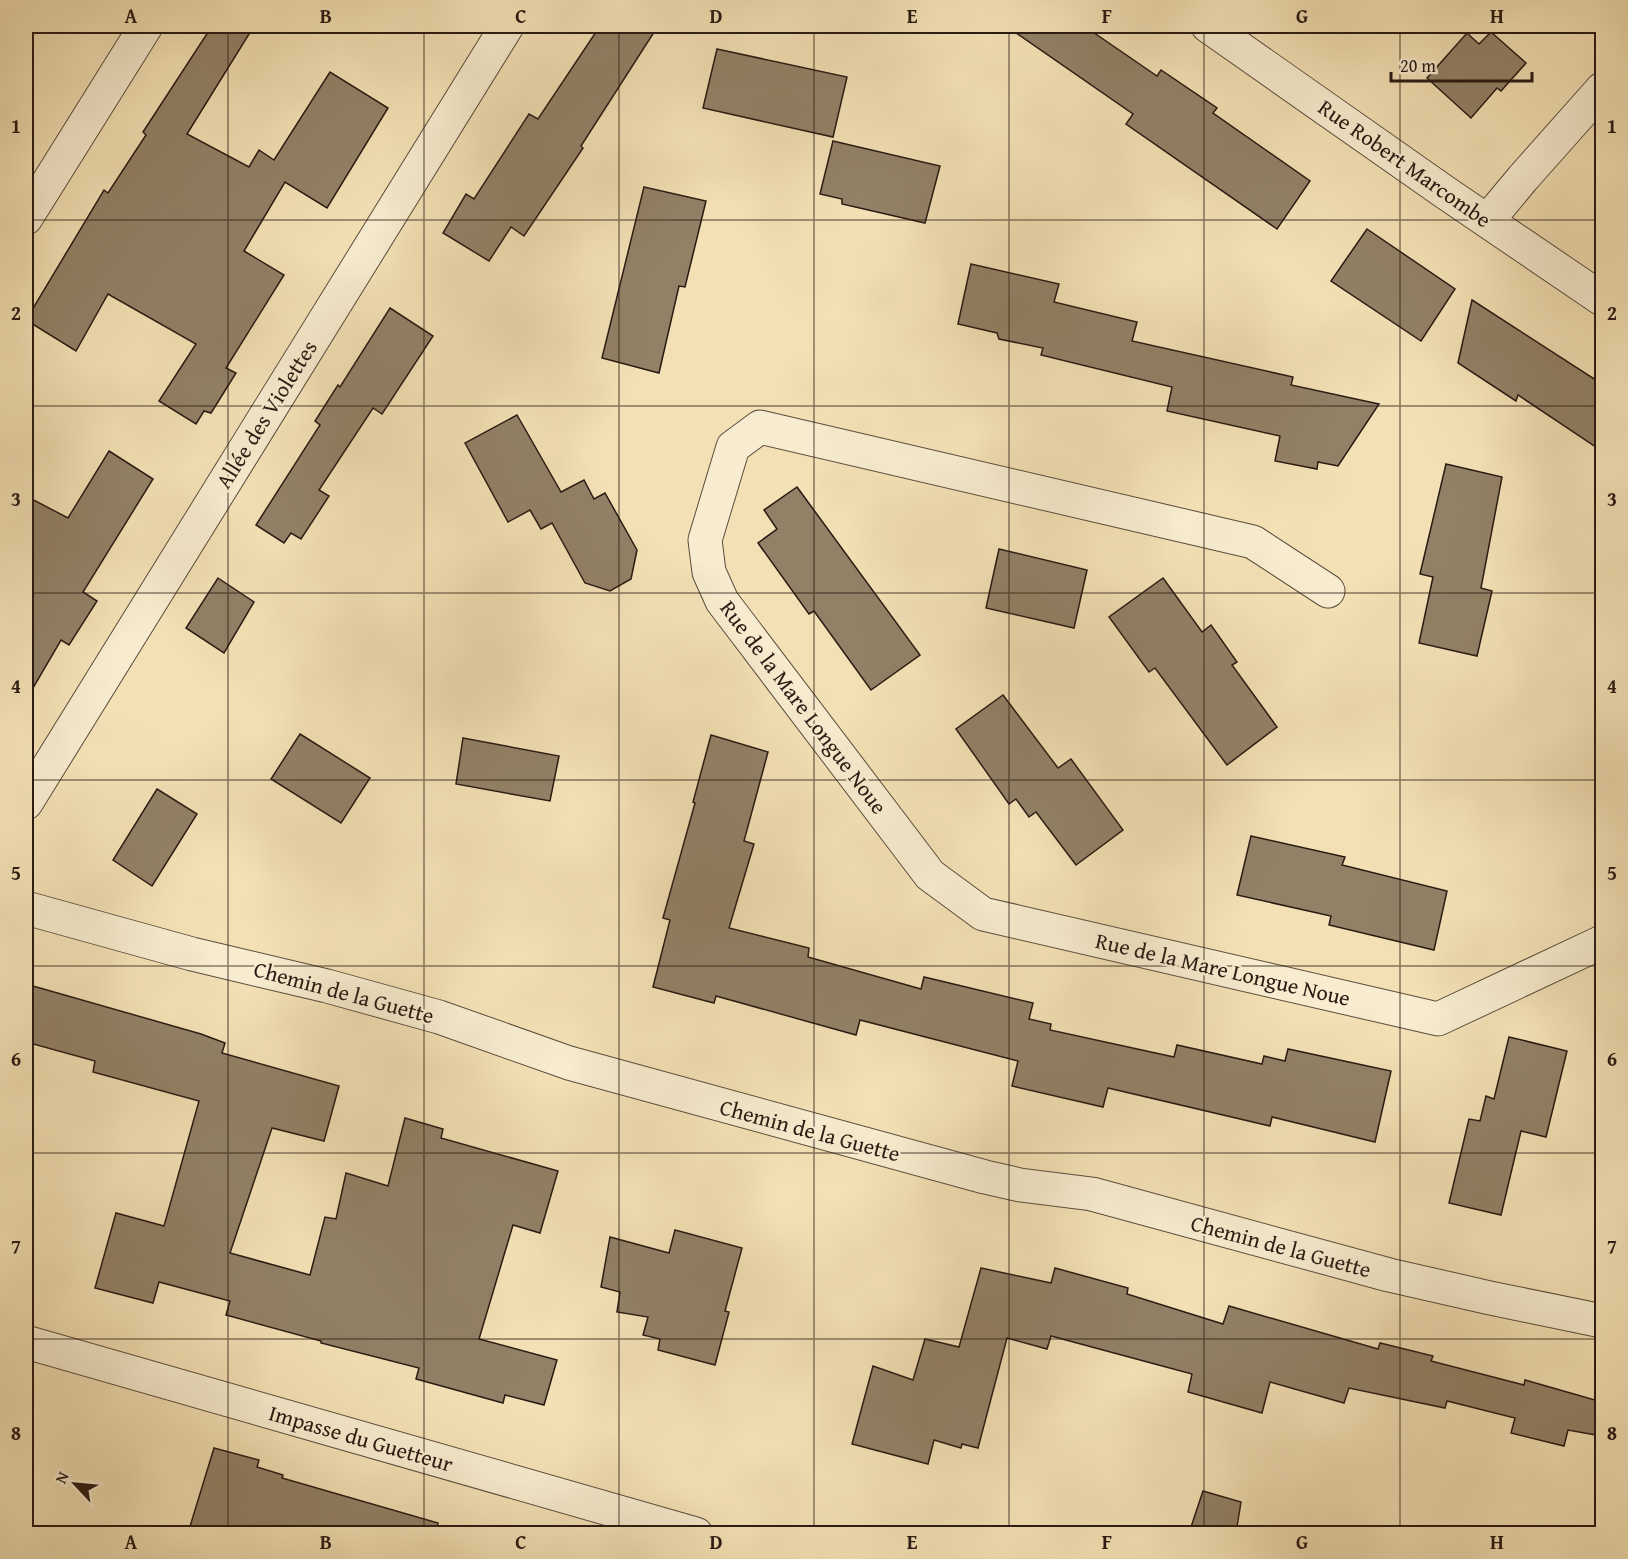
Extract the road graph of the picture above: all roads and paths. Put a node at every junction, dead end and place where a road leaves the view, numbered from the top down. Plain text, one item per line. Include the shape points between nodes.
1 (146, 26) edge
2 (507, 26) edge
3 (1208, 26) edge
4 (1602, 89) edge
5 (26, 218) edge
6 (1488, 220) junction
7 (1602, 299) edge
8 (1328, 591) dead end
9 (26, 803) edge
10 (26, 908) edge
11 (1602, 942) edge
12 (1602, 1321) edge
13 (26, 1342) edge
14 (696, 1533) edge

1 - 5 street
2 - 9 street, Allée des Violettes
3 - 6 street, Rue Robert Marcombe
4 - 6 street
6 - 7 street, Rue Robert Marcombe
8 - 11 street, Rue de la Mare Longue Noue via 1252,542 760,427 733,447 705,540 709,572 722,601 930,874 983,914 1438,1019
10 - 12 street, Chemin de la Guette via 428,1014 569,1063 985,1177 1092,1194 1389,1275
13 - 14 street, Impasse du Guetteur

